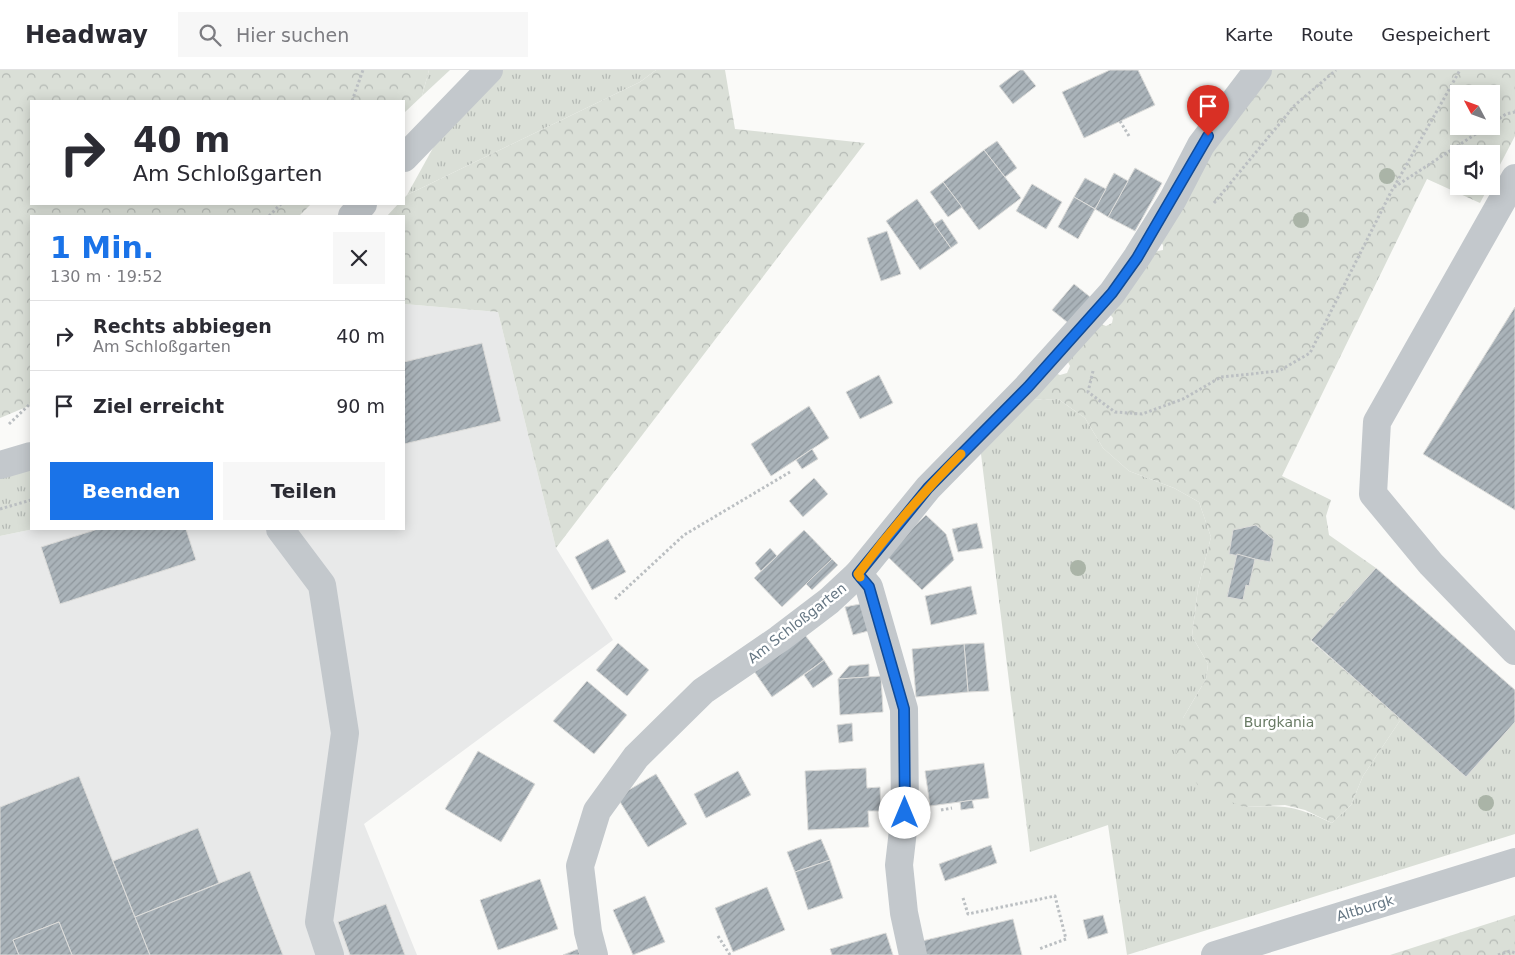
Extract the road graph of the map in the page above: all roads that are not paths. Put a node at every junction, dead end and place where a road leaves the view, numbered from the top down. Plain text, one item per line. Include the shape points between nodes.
1 (489, 70) edge
2 (1258, 70) edge
3 (405, 157) edge
4 (1515, 178) edge
5 (361, 205) edge
6 (353, 215) edge
7 (30, 456) edge
8 (0, 465) edge
9 (281, 530) edge
10 (858, 574) junction
11 (1515, 651) edge
12 (1515, 862) edge
13 (330, 955) edge
14 (594, 955) edge
15 (914, 955) edge
16 (1215, 955) edge

1 - 3 street
2 - 10 street, Am Schloßgarten via 1201,145 1173,199 1112,293 1028,387 928,488
4 - 11 street via 1377,422 1373,494 1431,564
5 - 6 street
7 - 8 street
9 - 13 street via 322,585 345,733 319,922
10 - 14 street, Am Schloßgarten via 779,639 703,691 636,757 597,810 580,866
10 - 15 street via 869,587 904,709 905,813 899,865 904,913
12 - 16 street, Altburgk

